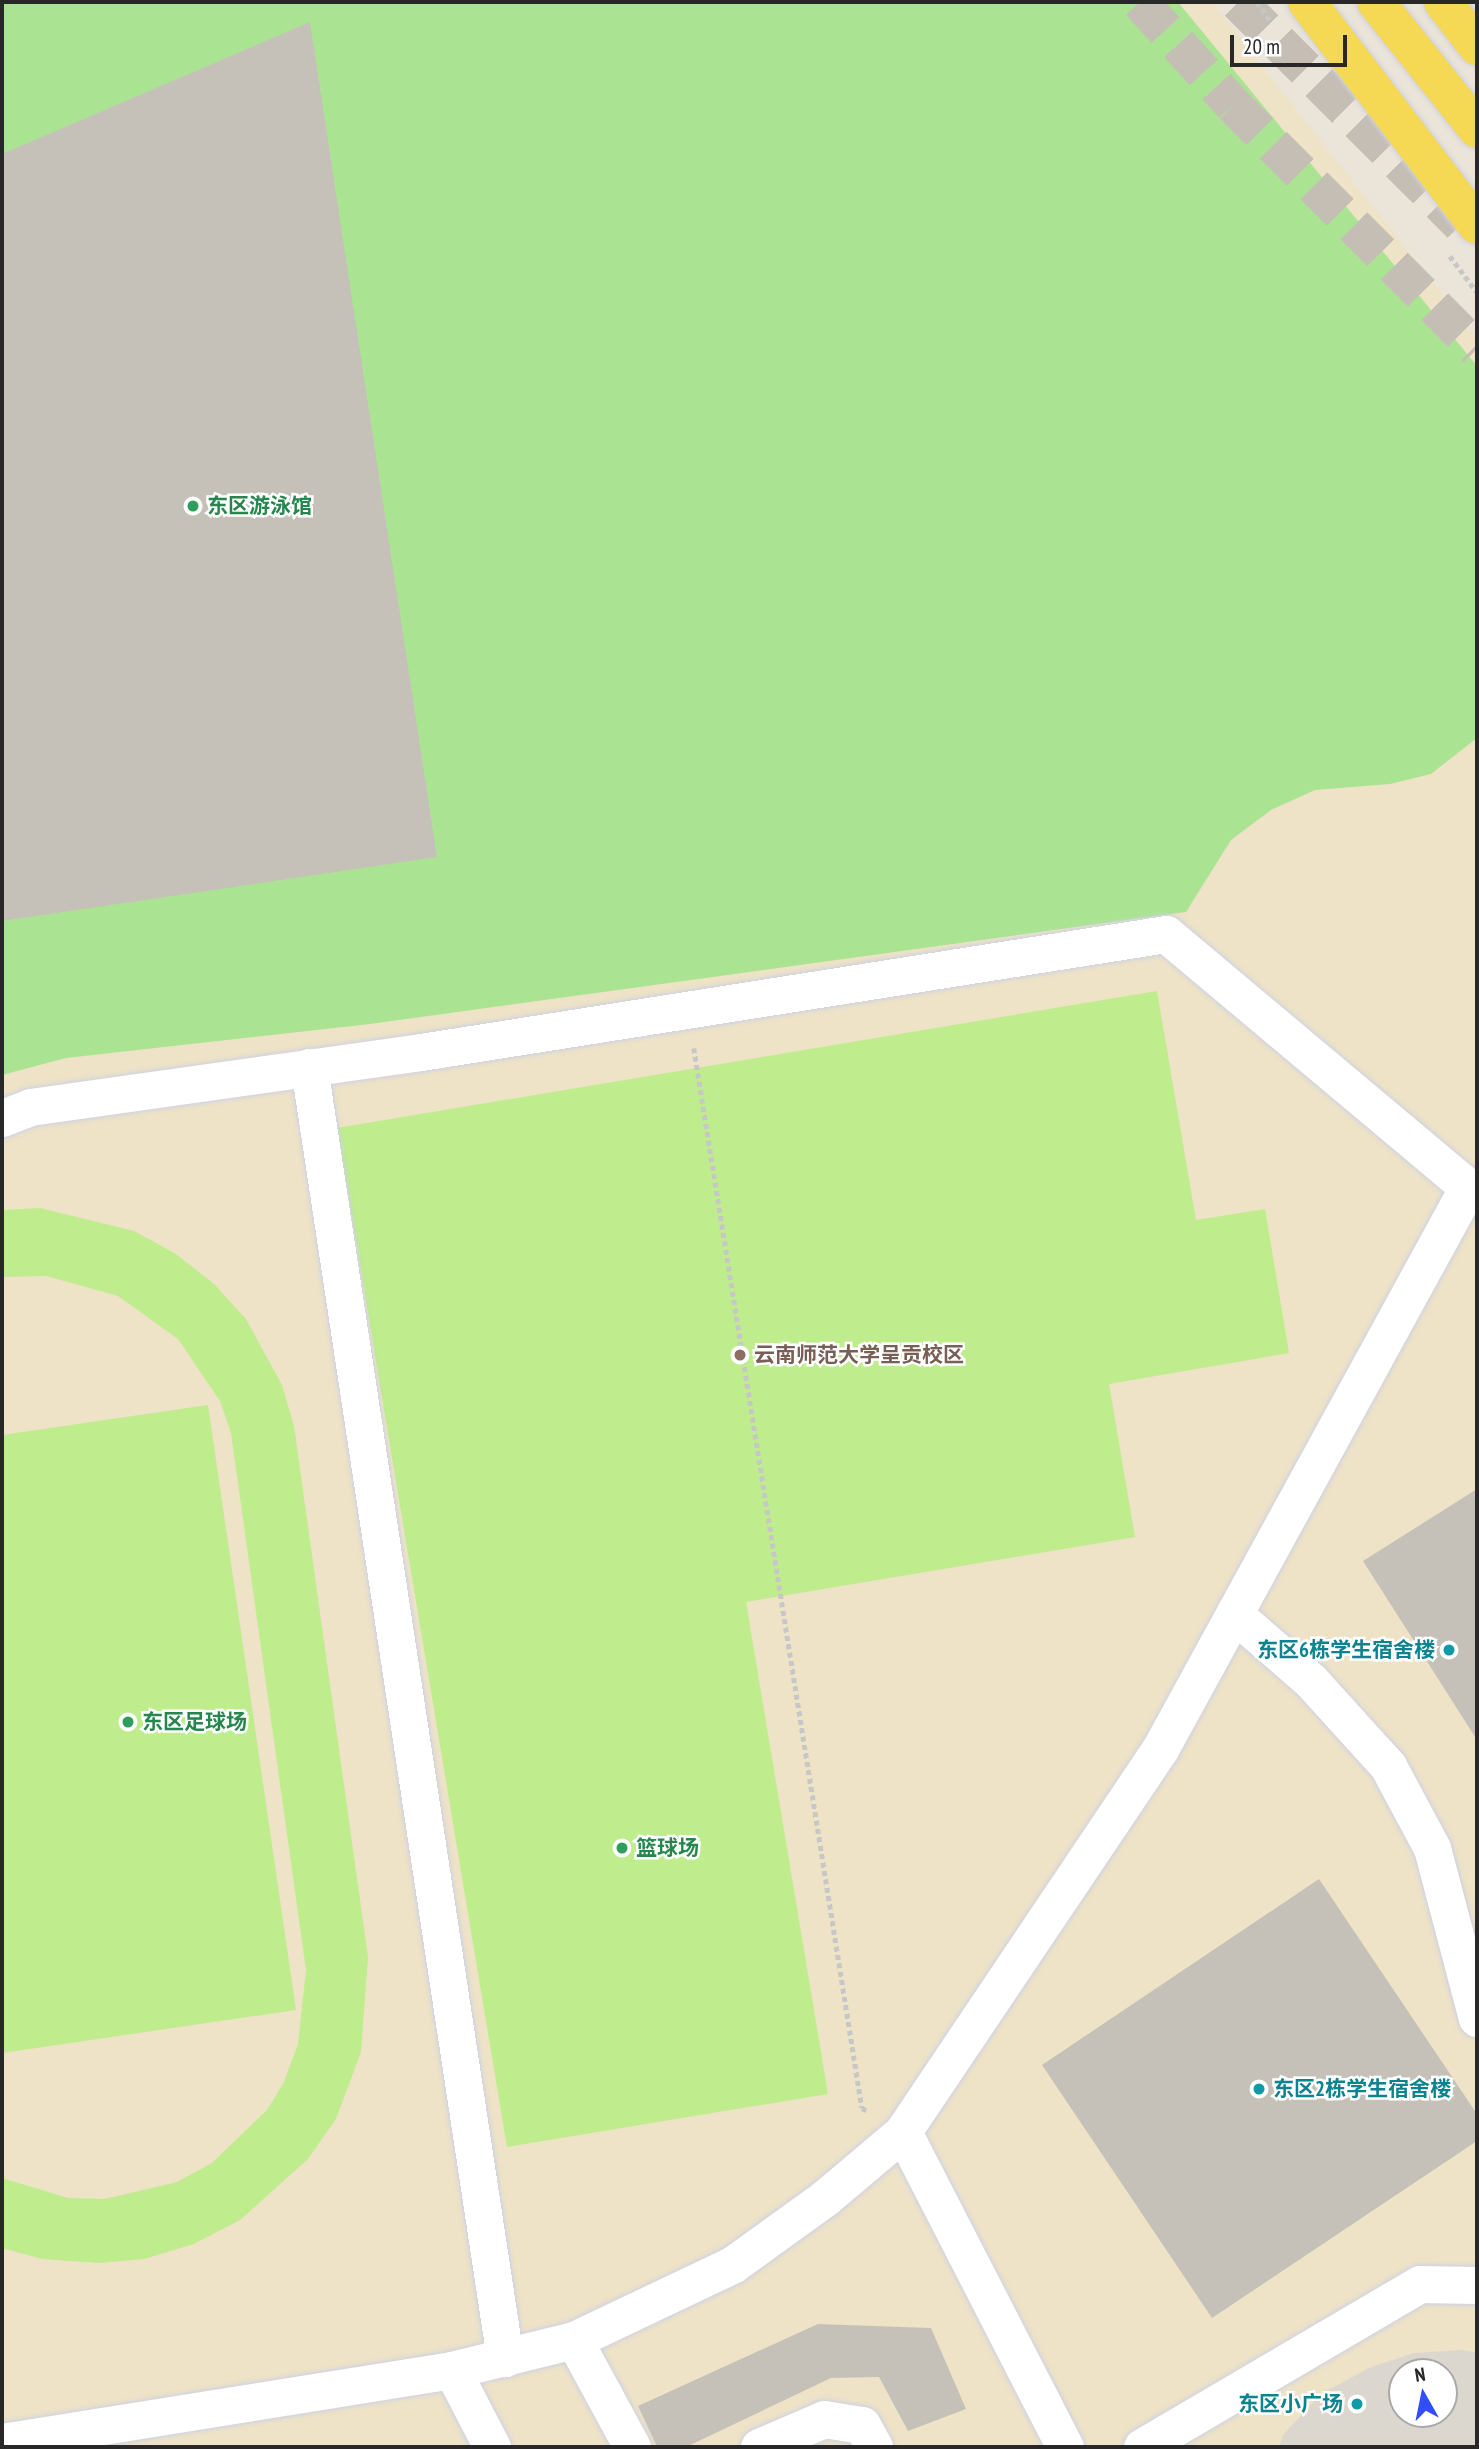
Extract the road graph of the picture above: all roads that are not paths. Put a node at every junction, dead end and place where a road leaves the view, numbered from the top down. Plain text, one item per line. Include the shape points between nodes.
1 (1307, 2) edge
2 (1376, 2) edge
3 (1443, 2) edge
4 (1477, 46) edge
5 (1477, 129) edge
6 (1477, 225) edge
7 (309, 1068) junction
8 (2, 1118) edge
9 (1473, 1185) edge
10 (1234, 1614) junction
11 (1467, 1940) edge
12 (1477, 2018) edge
13 (903, 2132) junction
14 (1477, 2285) edge
15 (574, 2340) junction
16 (505, 2358) junction
17 (452, 2370) junction
18 (119, 2436) edge
19 (2, 2442) edge
20 (492, 2447) edge
21 (632, 2447) edge
22 (759, 2447) edge
23 (874, 2447) edge
24 (1065, 2447) edge
25 (1142, 2447) edge

1 - 6 main road
2 - 5 main road
3 - 4 main road
7 - 8 street via 30,1107
7 - 9 street via 1166,934
7 - 16 street
9 - 10 street
10 - 11 street via 1311,1681 1388,1766 1432,1848
10 - 13 street via 1160,1749
11 - 12 street
13 - 15 street via 825,2199 732,2265
13 - 24 street
14 - 25 street via 1420,2284
15 - 16 street
15 - 21 street
16 - 17 street
17 - 18 street
17 - 20 street
18 - 19 street
22 - 23 street via 824,2419 862,2425

